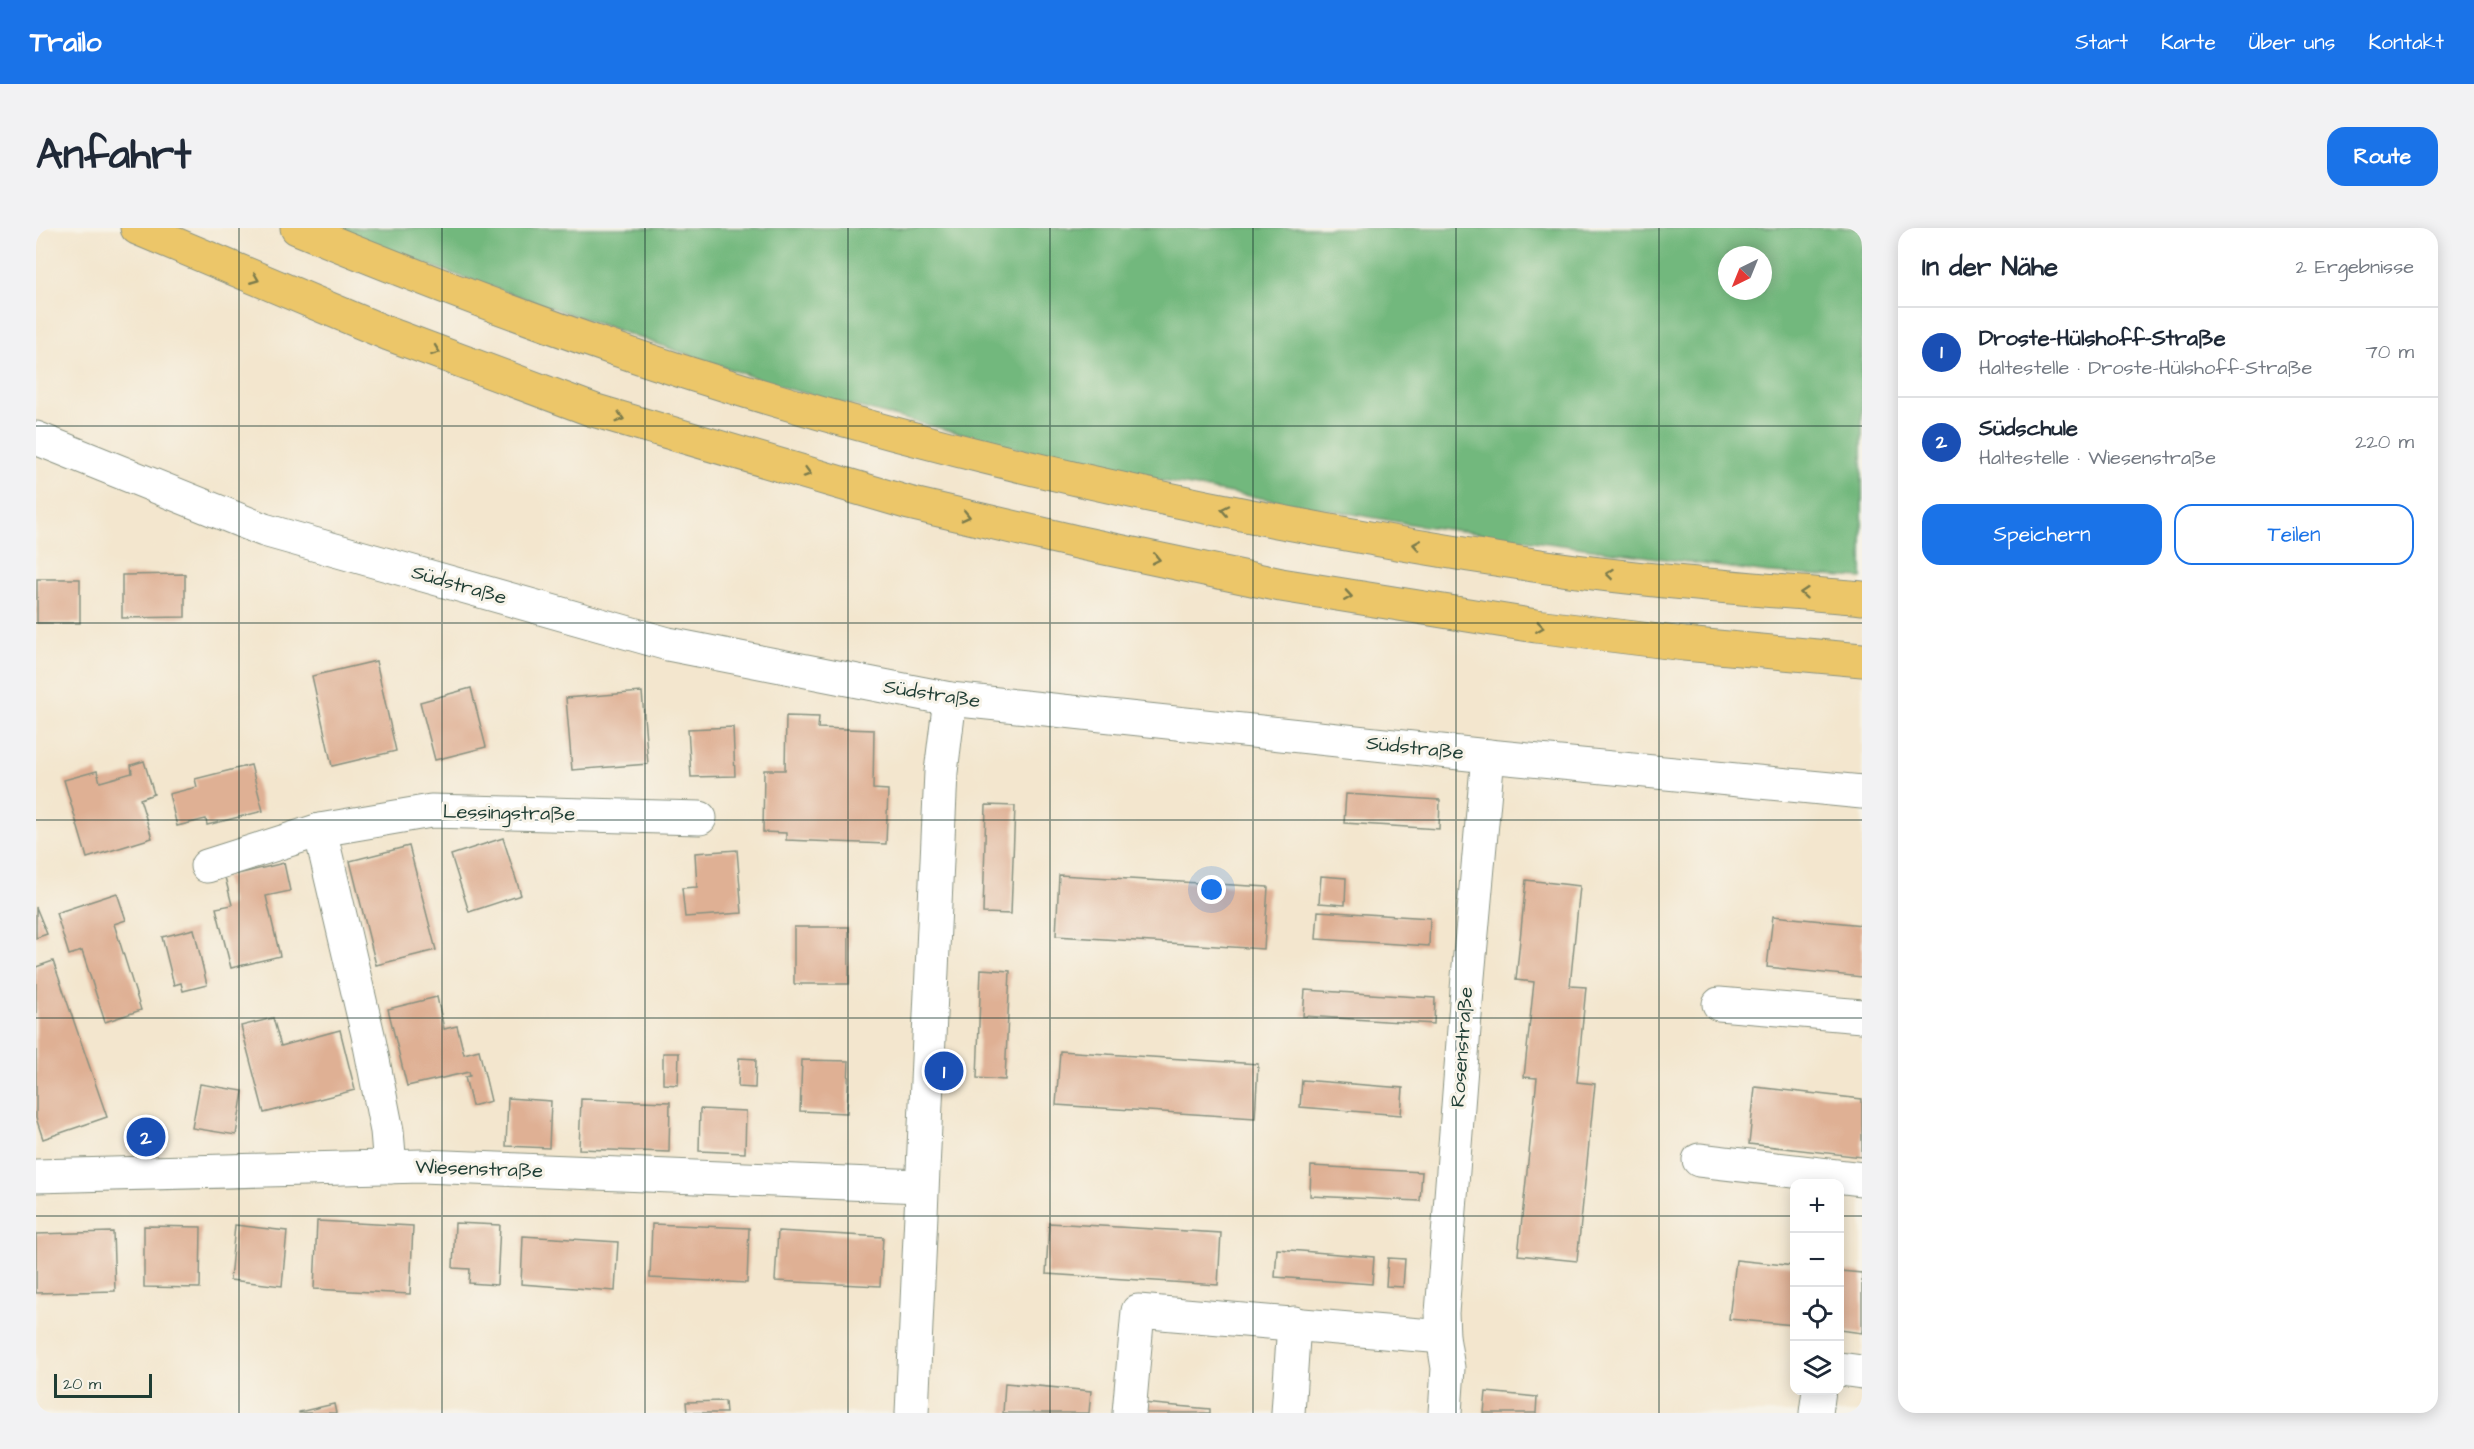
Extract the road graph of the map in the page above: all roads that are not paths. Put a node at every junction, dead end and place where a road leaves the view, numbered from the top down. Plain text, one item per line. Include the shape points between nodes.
1 (137, 228) edge
2 (297, 228) edge
3 (36, 438) edge
4 (1862, 598) edge
5 (1862, 660) edge
6 (950, 699) junction
7 (1488, 756) junction
8 (1862, 792) edge
9 (700, 818) dead end
10 (320, 830) junction
11 (207, 866) dead end
12 (1719, 1004) dead end
13 (1862, 1016) edge
14 (1700, 1160) dead end
15 (390, 1167) junction
16 (36, 1176) edge
17 (1862, 1179) edge
18 (921, 1186) junction
19 (1294, 1323) junction
20 (1443, 1337) junction
21 (1844, 1370) edge
22 (1862, 1372) edge
23 (1818, 1395) edge
24 (912, 1413) edge
25 (1129, 1413) edge
26 (1288, 1413) edge
27 (1445, 1413) edge
28 (1816, 1413) edge

1 -> 5 highway via 389,334 593,410 909,503 1304,589 1536,626
4 -> 2 highway via 1551,567 1307,527 1092,482 936,444 638,356 409,274
3 - 6 street, Südstraße via 264,530 668,644
6 - 7 street, Südstraße
6 - 18 street via 941,772
7 - 8 street, Südstraße
7 - 20 street, Rosenstraße via 1467,988
9 - 10 street, Lessingstraße via 431,811
10 - 11 street, Lessingstraße
10 - 15 street via 368,1035
12 - 13 street
14 - 17 street
15 - 16 street, Wiesenstraße
15 - 18 street, Wiesenstraße
18 - 24 street
19 - 20 street
19 - 25 street via 1138,1311
19 - 26 street
20 - 27 street, Rosenstraße via 1448,1368
21 - 22 street
23 - 28 street

